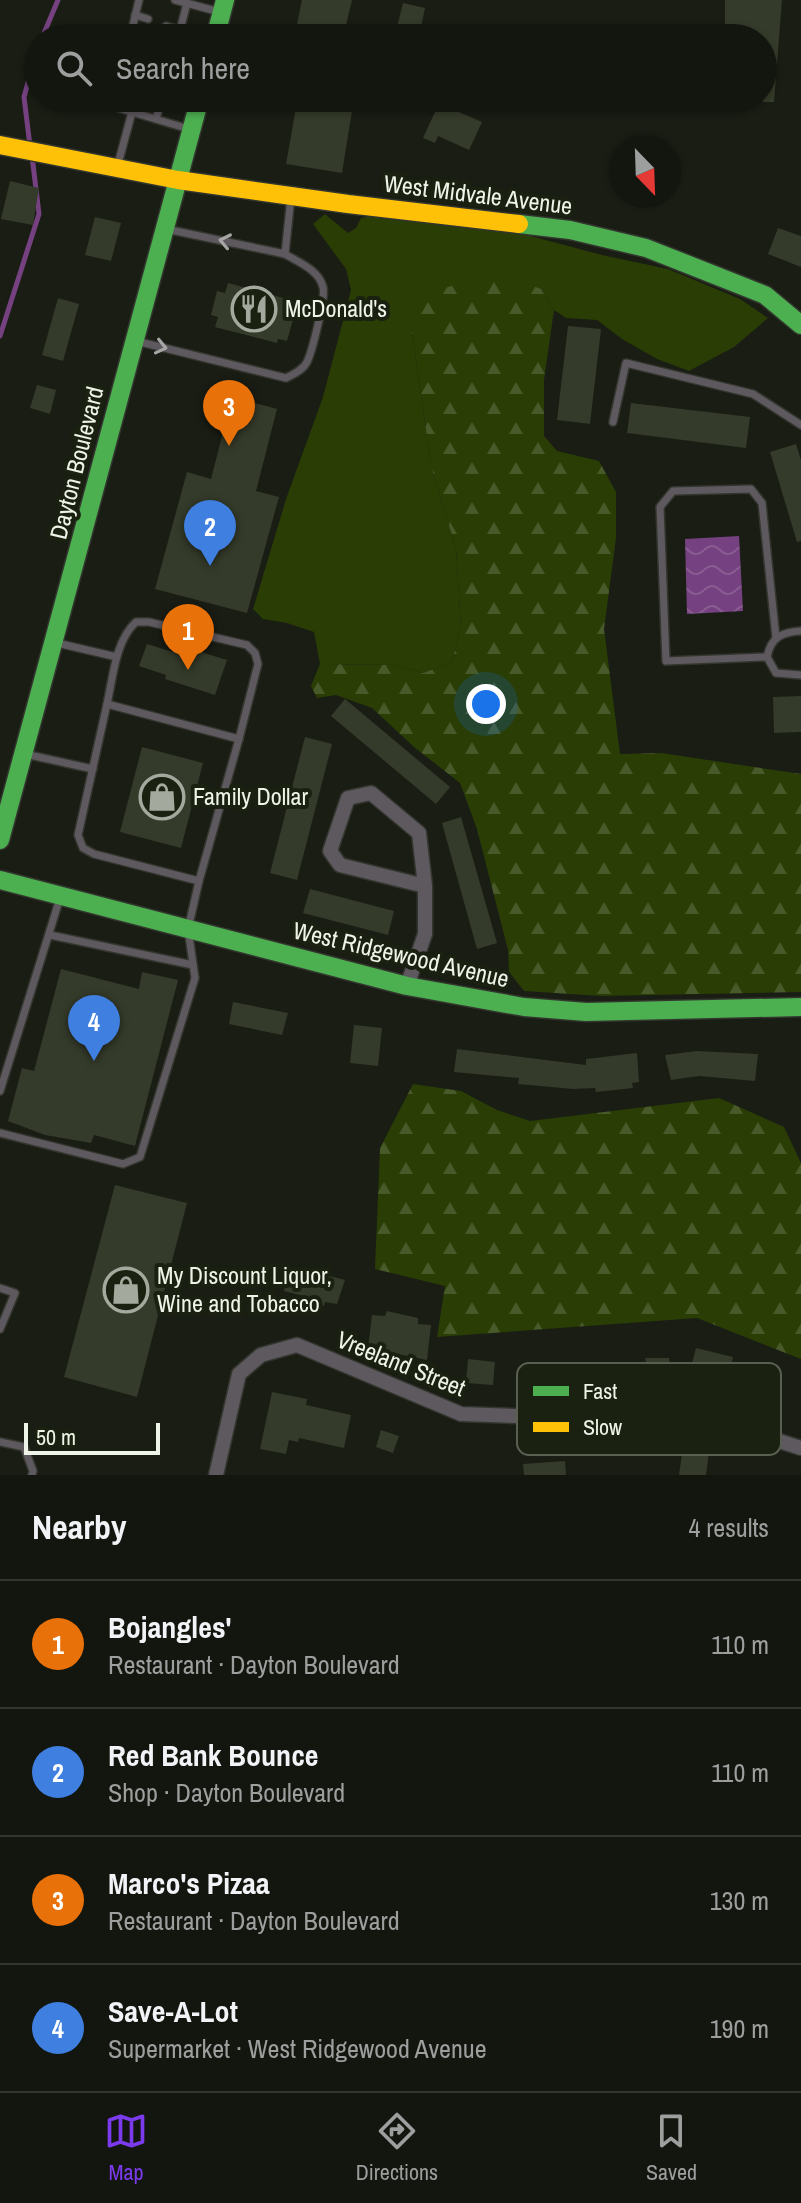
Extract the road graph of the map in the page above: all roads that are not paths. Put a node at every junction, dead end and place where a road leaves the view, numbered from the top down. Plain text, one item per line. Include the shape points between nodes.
1 (139, 0) edge
2 (175, 0) edge
3 (187, 3) junction
4 (223, 6) edge
5 (135, 15) junction
6 (148, 19) dead end
7 (133, 24) edge
8 (182, 24) edge
9 (132, 112) joint
10 (158, 112) edge
11 (196, 112) edge
12 (156, 119) junction
13 (191, 129) junction
14 (9, 146) edge
15 (117, 167) junction
16 (178, 180) junction
17 (292, 195) junction
18 (165, 229) junction
19 (285, 254) junction
20 (801, 325) edge
21 (133, 340) junction
22 (613, 422) dead end
23 (801, 425) edge
24 (801, 631) edge
25 (776, 638) junction
26 (55, 642) junction
27 (117, 657) junction
28 (767, 657) junction
29 (801, 675) edge
30 (107, 704) junction
31 (239, 739) junction
32 (24, 754) junction
33 (93, 769) junction
34 (0, 840) edge
35 (0, 880) edge
36 (199, 881) junction
37 (425, 886) junction
38 (61, 896) junction
39 (188, 929) junction
40 (50, 935) junction
41 (193, 965) junction
42 (407, 986) junction
43 (801, 1007) edge
44 (0, 1091) edge
45 (0, 1133) edge
46 (0, 1288) edge
47 (0, 1329) edge
48 (517, 1416) edge
49 (0, 1442) edge
50 (781, 1442) edge
51 (801, 1448) edge
52 (32, 1475) edge
53 (216, 1475) edge

1 - 5 lane
2 - 3 lane
3 - 4 lane
3 - 8 lane
5 - 6 lane
5 - 7 lane
9 - 12 lane
9 - 15 lane
10 - 12 lane
11 - 13 street, Dayton Boulevard
12 - 13 lane
13 - 16 street, Dayton Boulevard
14 - 15 street, West Midvale Avenue
15 - 16 street, West Midvale Avenue
16 - 17 street, West Midvale Avenue
16 - 18 street, Dayton Boulevard
17 - 19 lane
17 - 20 street, West Midvale Avenue via 570,230 646,248 765,295
19 -> 18 lane
18 - 21 street, Dayton Boulevard
21 -> 19 lane via 286,378 307,363 323,287 316,274
21 - 26 street, Dayton Boulevard
22 - 23 lane via 626,363 753,394
24 - 25 lane
25 - 28 lane
25 - 28 lane via 762,503 751,489 673,491 660,507 666,661
26 - 27 lane
26 - 32 street, Dayton Boulevard
27 - 30 lane
27 - 31 lane via 136,622 247,645 258,664
28 - 29 lane via 776,673
30 - 31 lane
30 - 33 lane
31 - 36 lane
32 - 33 lane
32 - 34 street, Dayton Boulevard
33 - 36 lane via 78,835 83,848
35 - 38 street, West Ridgewood Avenue
36 - 39 lane
37 - 37 street via 419,833 371,793 348,798 330,851 340,865
37 - 42 street via 425,934
38 - 39 street, West Ridgewood Avenue
38 - 40 lane
39 - 41 lane
39 - 42 street, West Ridgewood Avenue
40 - 41 lane
40 - 44 lane
41 - 45 lane via 195,978 140,1157 123,1164
42 - 43 street, West Ridgewood Avenue via 586,1012
46 - 47 lane via 15,1293
48 - 53 street, Vreeland Street via 461,1414 297,1345 261,1355 239,1374
49 - 52 lane via 24,1447
50 - 51 street, Vreeland Street

